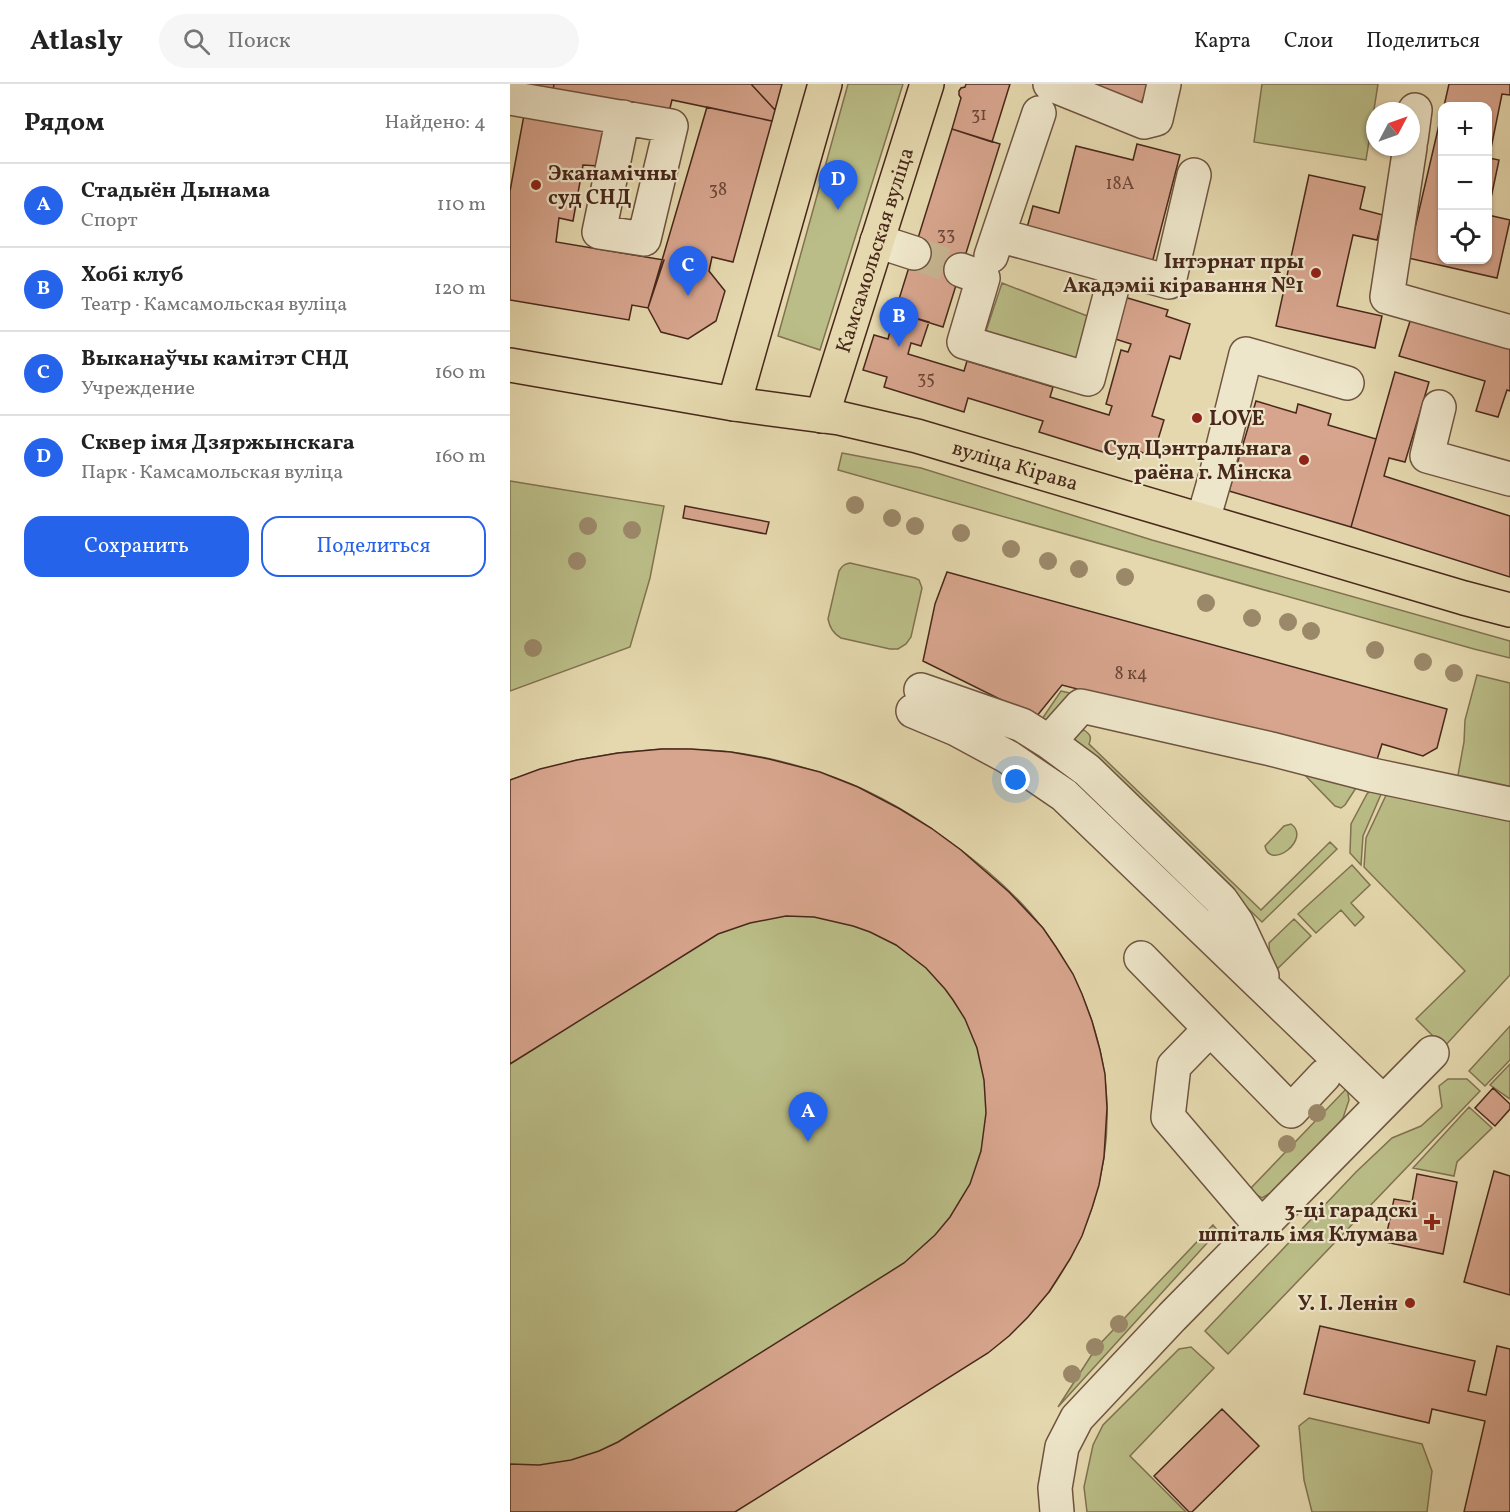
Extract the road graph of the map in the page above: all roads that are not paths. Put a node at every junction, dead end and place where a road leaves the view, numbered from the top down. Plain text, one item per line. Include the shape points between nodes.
1 (825, 84) edge
2 (927, 84) edge
3 (1164, 84) edge
4 (510, 98) edge
5 (1045, 99) edge
6 (622, 117) dead end
7 (1409, 156) edge
8 (1194, 175) dead end
9 (998, 235) junction
10 (877, 241) junction
11 (914, 253) tunnel mouth
12 (1117, 269) junction
13 (1510, 332) edge
14 (510, 365) edge
15 (1347, 383) dead end
16 (734, 404) junction
17 (1439, 407) dead end
18 (822, 416) junction
19 (1510, 479) edge
20 (1203, 520) junction
21 (1510, 610) edge
22 (1048, 742) junction
23 (1510, 804) edge
24 (1141, 958) dead end
25 (1271, 994) junction
26 (1210, 1029) junction
27 (1432, 1053) dead end
28 (1324, 1076) dead end
29 (1383, 1102) junction
30 (1262, 1227) junction
31 (1057, 1512) edge

1 - 16 main road
2 - 10 main road, Камсамольская вуліца
3 - 5 lane via 1156,119 1144,122
4 - 6 lane
5 - 9 lane
7 - 13 lane via 1387,297
8 - 12 lane via 1168,282
9 - 12 lane
9 - 12 lane via 972,274 964,342 1088,379
10 - 11 lane
10 - 18 main road, Камсамольская вуліца
14 - 16 main road, вуліца Кірава
15 - 20 lane via 1246,354
16 - 18 main road, вуліца Кірава
17 - 19 lane via 1427,456
18 - 20 main road, вуліца Кірава via 917,436
20 - 21 main road, вуліца Кірава
22 - 23 lane via 1081,706
22 - 25 lane via 1087,770 1221,900 1237,923
22 - 25 lane via 1022,725 917,700 956,729 1008,757 1064,795
24 - 26 lane
25 - 29 lane
26 - 28 lane via 1291,1111
26 - 30 lane via 1174,1066 1168,1117
27 - 29 lane
29 - 30 lane
30 - 31 lane via 1077,1418 1062,1447 1055,1488

